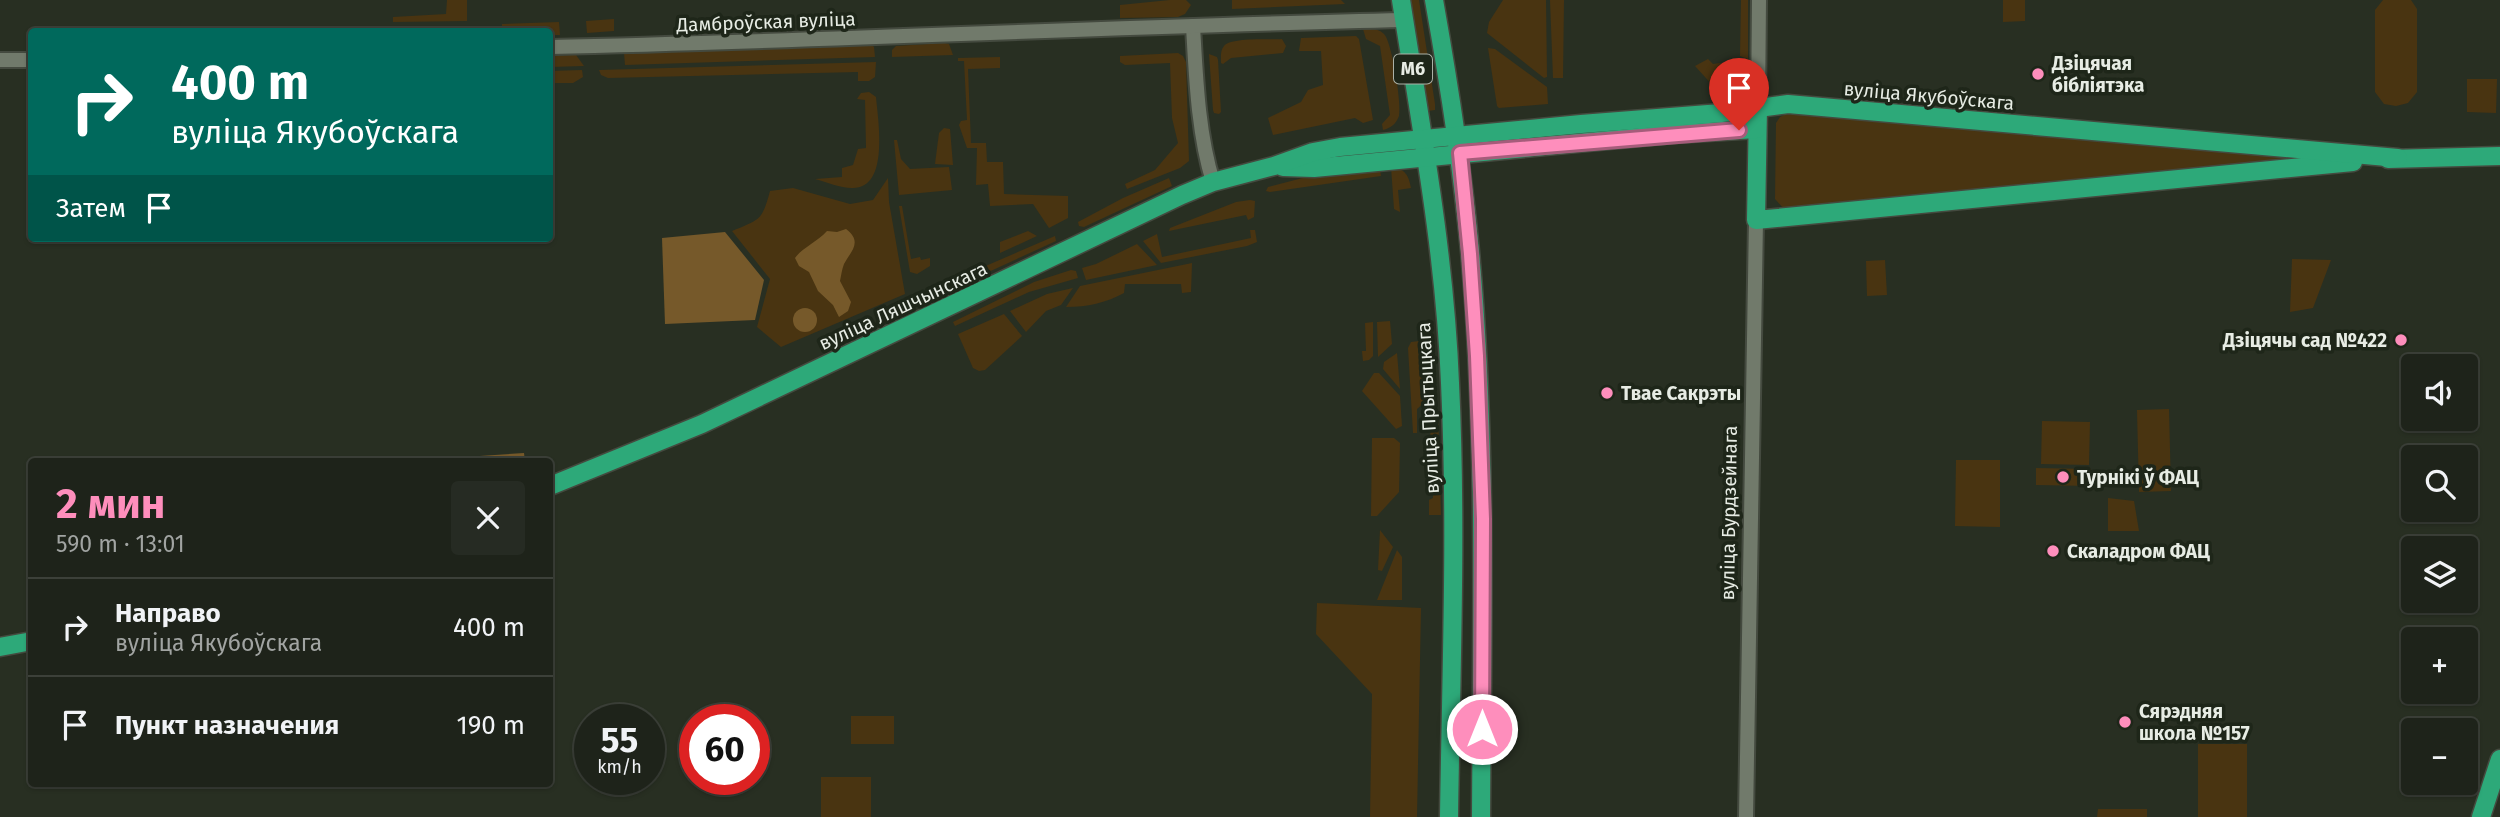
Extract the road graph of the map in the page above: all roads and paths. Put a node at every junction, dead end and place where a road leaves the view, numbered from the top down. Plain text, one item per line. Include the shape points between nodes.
1 (1401, 0) edge
2 (1434, 0) edge
3 (1759, 0) edge
4 (1404, 20) junction
5 (1194, 26) junction
6 (553, 47) edge
7 (28, 60) edge
8 (0, 61) edge
9 (1758, 108) junction
10 (1758, 129) junction
11 (1458, 144) junction
12 (1426, 147) junction
13 (2500, 156) edge
14 (2398, 158) junction
15 (1213, 182) junction
16 (1756, 220) junction
17 (553, 485) edge
18 (28, 642) edge
19 (0, 647) edge
20 (2500, 759) edge
21 (1449, 817) edge
22 (1481, 817) edge
23 (1746, 817) edge
24 (2481, 817) edge

1 - 4 main road, вуліца Прытыцкага / М6
2 - 11 main road, М6
3 - 9 street, вуліца Бурдзейнага
4 - 5 street, Дамброўская вуліца
4 - 12 main road, вуліца Прытыцкага / М6
5 - 6 street, Дамброўская вуліца
5 - 15 street via 1198,97
7 - 8 street
9 - 10 main road, вуліца Бурдзейнага
9 - 11 main road, вуліца Якубоўскага
9 - 14 main road, вуліца Якубоўскага via 1788,104
10 - 11 main road
10 - 16 main road, вуліца Бурдзейнага
11 - 12 main road, вуліца Ляшчынскага
11 - 22 main road, М6 via 1477,356 1483,519
12 - 15 main road, вуліца Ляшчынскага via 1314,168 1274,166
12 - 21 main road, вуліца Прытыцкага / М6 via 1450,381 1454,518
13 - 14 main road, вуліца Якубоўскага
14 - 16 main road, вуліца Якубоўскага
15 - 17 main road, вуліца Ляшчынскага via 702,424
16 - 23 street, вуліца Бурдзейнага
18 - 19 main road
20 - 24 main road

